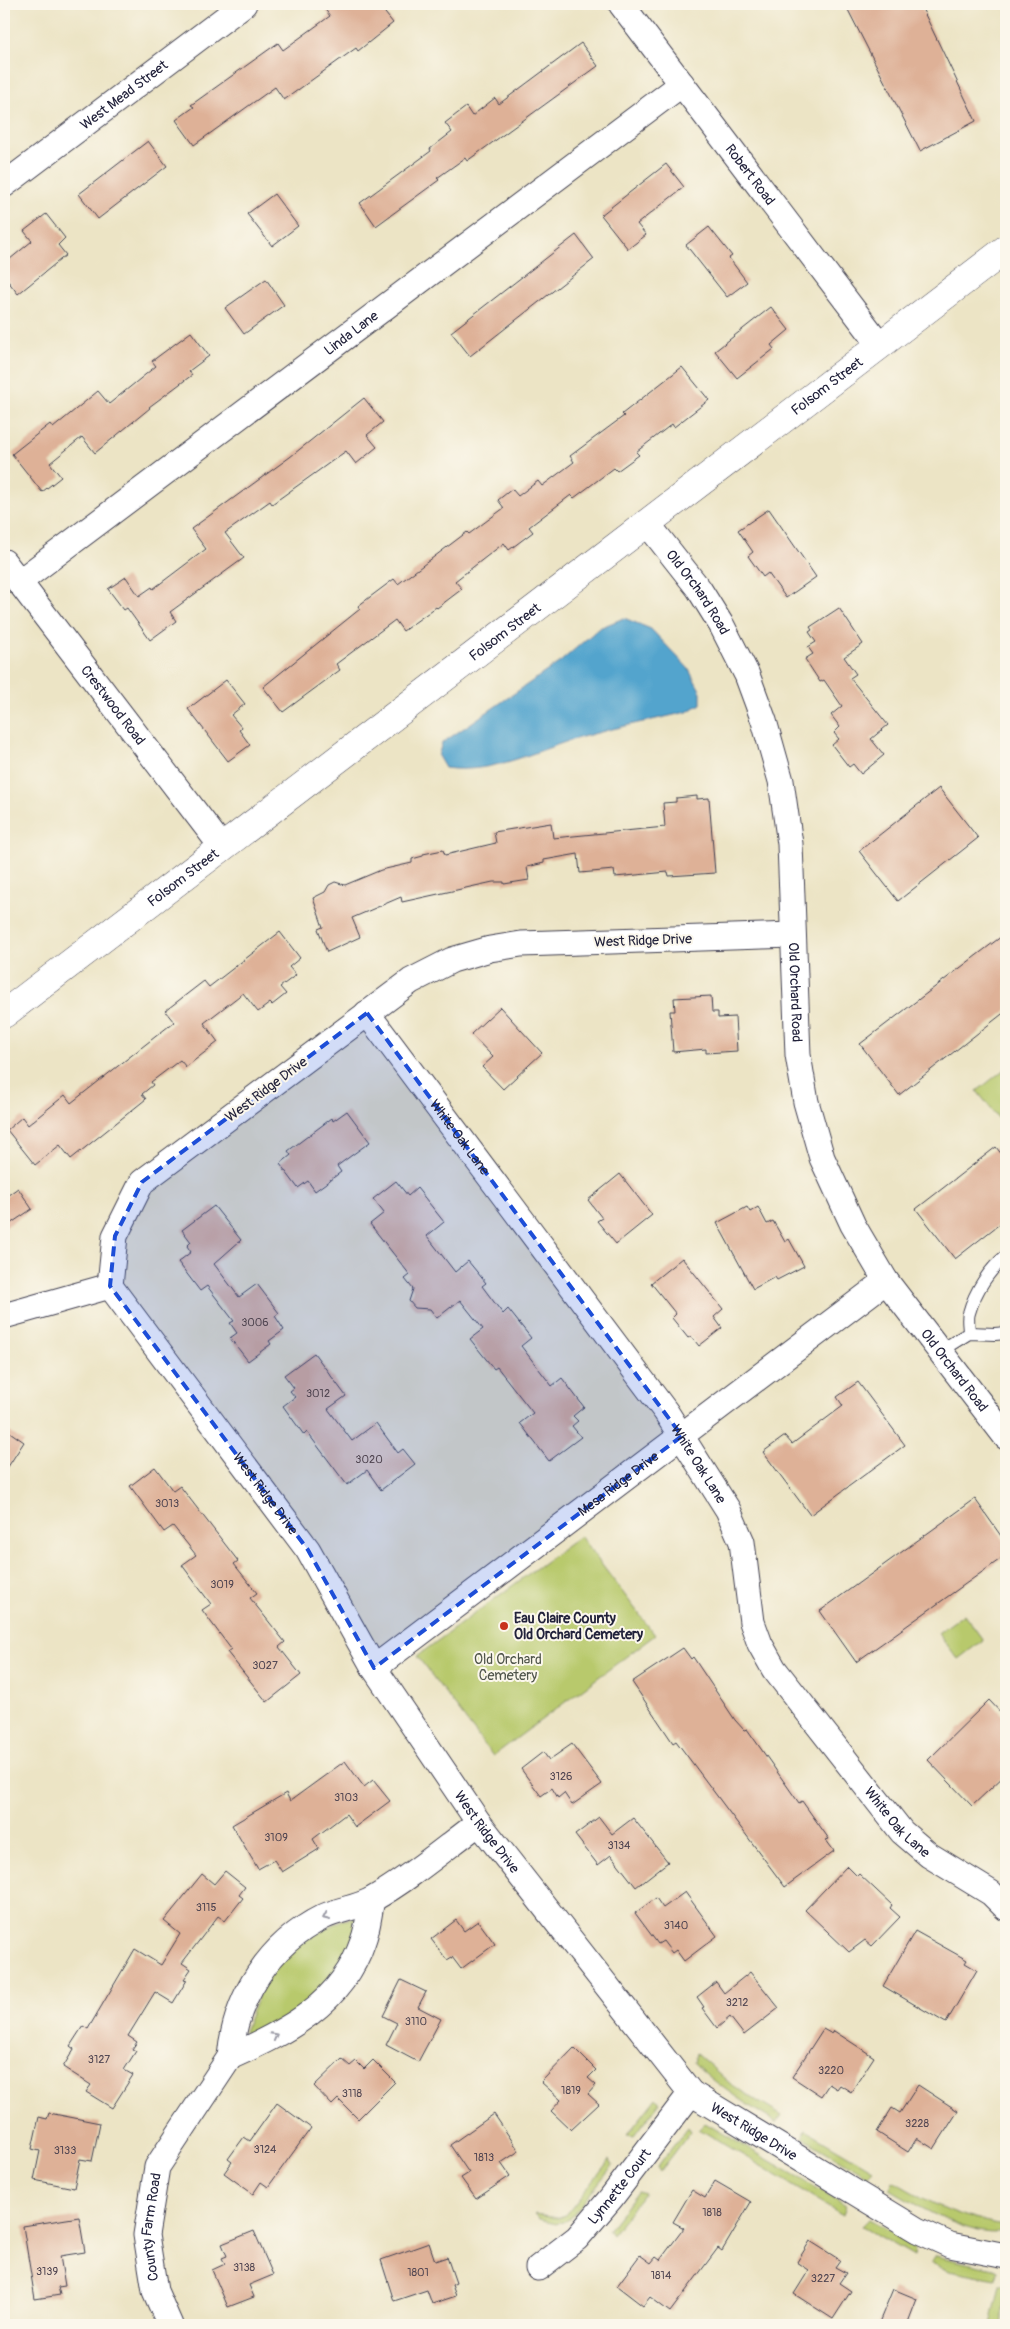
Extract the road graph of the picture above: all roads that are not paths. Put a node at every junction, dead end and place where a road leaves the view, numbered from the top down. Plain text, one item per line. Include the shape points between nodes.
1 (244, 4) edge
2 (621, 4) edge
3 (682, 84) junction
4 (4, 185) edge
5 (1006, 249) edge
6 (880, 345) junction
7 (648, 523) junction
8 (4, 562) edge
9 (19, 582) junction
10 (222, 847) junction
11 (792, 935) junction
12 (367, 1013) junction
13 (4, 1014) edge
14 (1006, 1256) edge
15 (886, 1281) junction
16 (110, 1286) junction
17 (4, 1316) edge
18 (969, 1333) junction
19 (1006, 1333) edge
20 (940, 1351) junction
21 (682, 1436) junction
22 (1006, 1438) edge
23 (374, 1668) junction
24 (479, 1823) junction
25 (372, 1900) junction
26 (1006, 1908) edge
27 (230, 2056) junction
28 (691, 2093) junction
29 (1006, 2256) edge
30 (538, 2268) dead end
31 (170, 2325) edge

1 - 4 street, West Mead Street
2 - 3 street, Robert Road
3 - 6 street, Robert Road
3 - 9 street, Linda Lane
5 - 6 street, Folsom Street
6 - 7 street, Folsom Street
7 - 10 street, Folsom Street
7 - 11 street, Old Orchard Road via 722,626 747,675 764,721 781,781 788,835
8 - 9 street, Crestwood Road
9 - 10 street, Crestwood Road
10 - 13 street, Folsom Street
11 - 12 street, West Ridge Drive via 520,944 490,949 452,960 411,981
11 - 15 street, Old Orchard Road via 798,1054 806,1102 822,1158 853,1225
12 - 16 street, West Ridge Drive via 142,1182 115,1236
12 - 21 street, White Oak Lane
14 - 18 lane via 995,1265 980,1287 968,1314
15 - 20 street, Old Orchard Road
15 - 21 street, Mesa Ridge Drive
16 - 17 street
16 - 23 street, West Ridge Drive via 308,1550
18 - 19 lane
18 - 20 lane
20 - 22 street, Old Orchard Road
21 - 23 street, Mesa Ridge Drive
21 - 26 street, White Oak Lane via 728,1510 742,1542 752,1622 774,1669 902,1832 929,1855 992,1893
23 - 24 street, West Ridge Drive
24 - 25 street, County Farm Road
24 - 28 street, West Ridge Drive
27 -> 25 street via 275,2037 312,2013 342,1984 363,1941
25 -> 27 street, County Farm Road via 323,1917 285,1942 258,1972 240,2010 232,2035
27 - 31 street, County Farm Road via 156,2167 146,2236 156,2291
28 - 29 street, West Ridge Drive via 917,2230 950,2245
28 - 30 street, Lynnette Court via 577,2238

